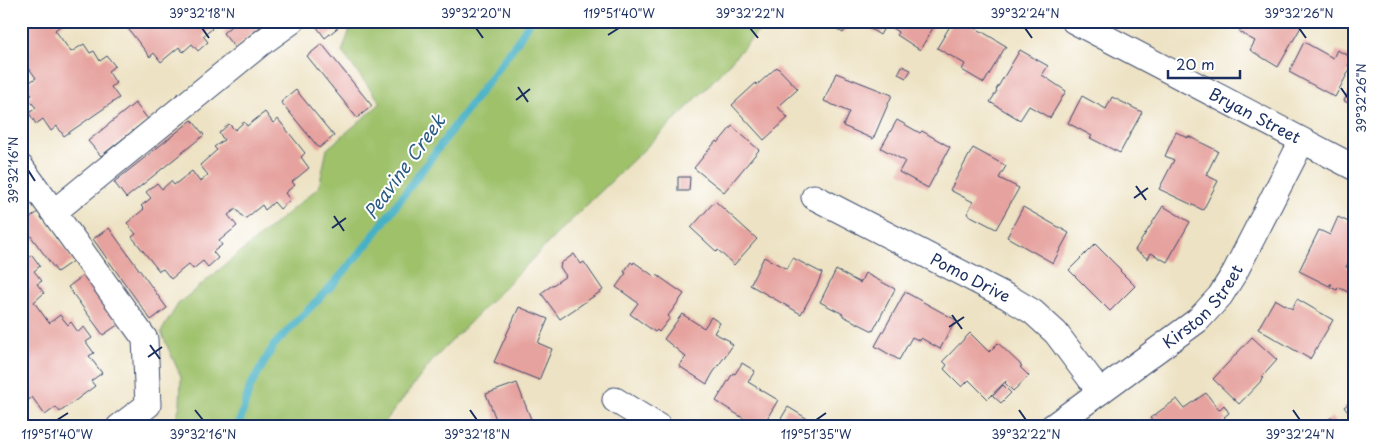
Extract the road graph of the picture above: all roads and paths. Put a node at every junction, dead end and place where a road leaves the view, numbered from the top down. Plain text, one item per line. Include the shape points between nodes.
1 (292, 21) edge
2 (1074, 21) edge
3 (1302, 141) junction
4 (21, 167) edge
5 (1355, 168) edge
6 (814, 197) dead end
7 (54, 212) junction
8 (1100, 392) junction
9 (615, 400) dead end
10 (119, 427) edge
11 (658, 427) edge
12 (1052, 427) edge

1 - 7 street
2 - 3 street, Bryan Street
3 - 5 street, Bryan Street
3 - 8 street, Kirston Street via 1220,296 1198,320
4 - 7 street
6 - 8 street, Pomo Drive via 1033,312 1056,333
7 - 10 street via 145,339 148,406
8 - 12 street, Kirston Street
9 - 11 street

